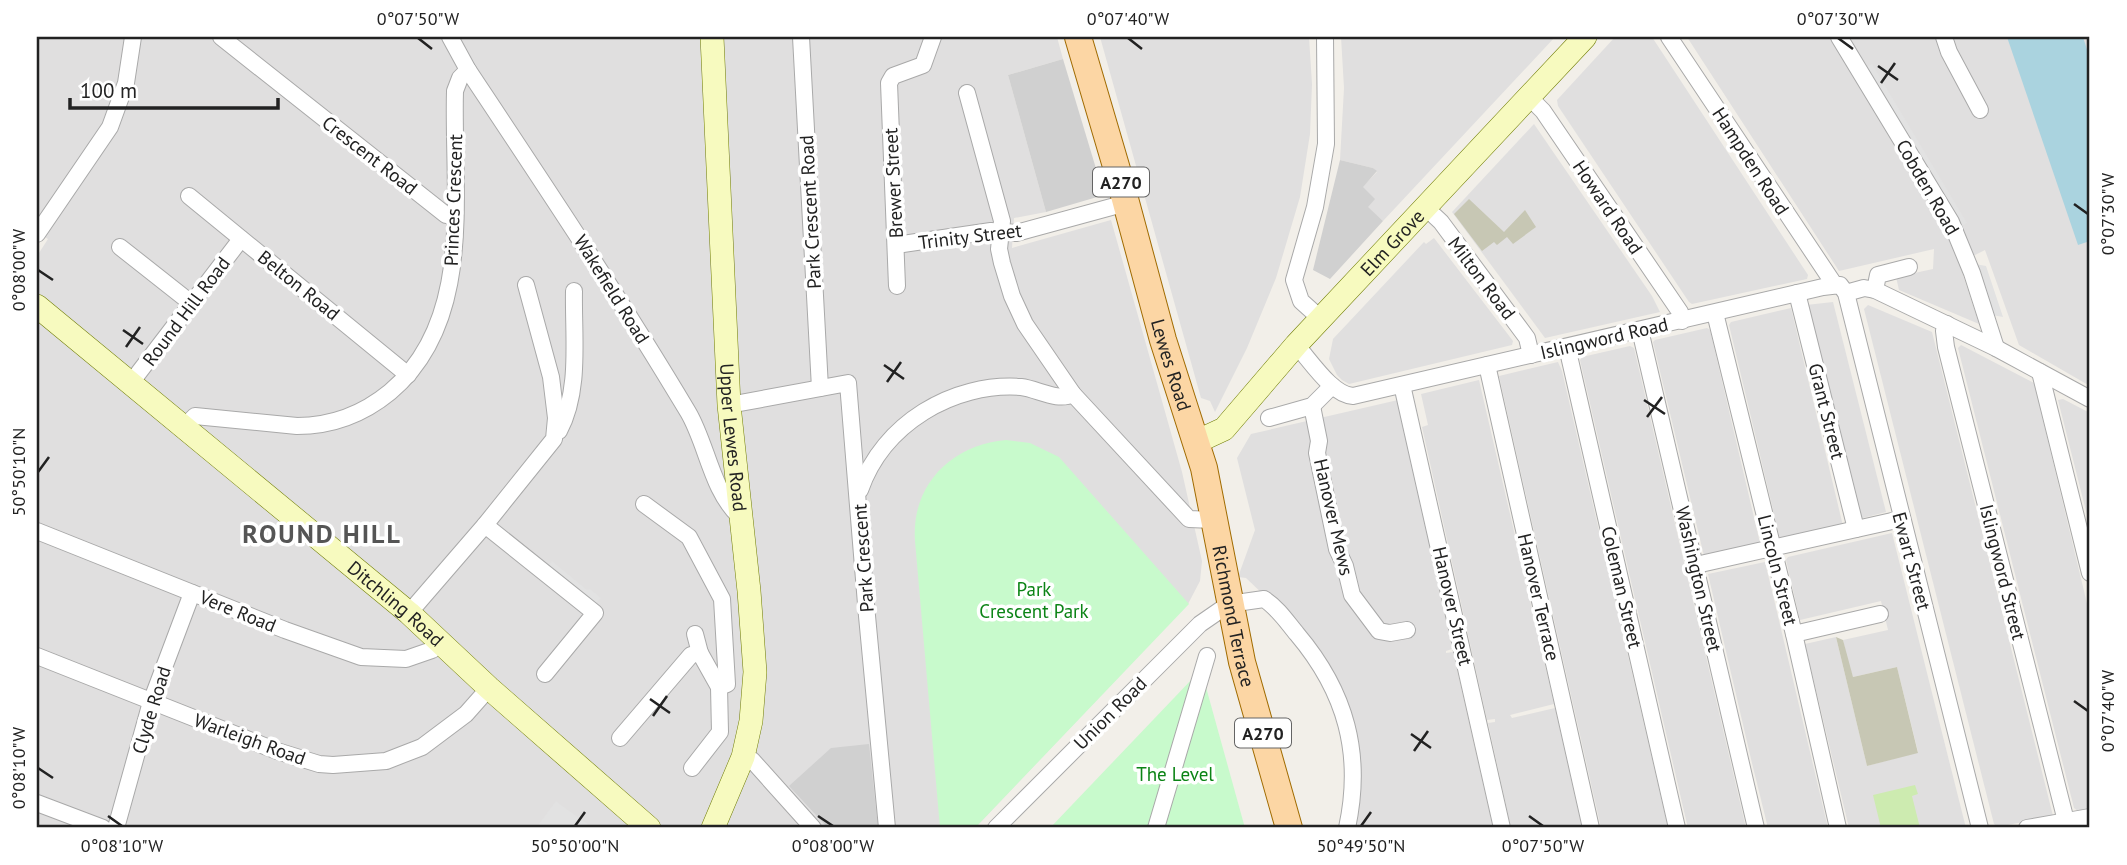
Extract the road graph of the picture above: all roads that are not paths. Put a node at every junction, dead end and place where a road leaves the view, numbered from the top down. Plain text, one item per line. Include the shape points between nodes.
1 (133, 37) edge
2 (221, 37) edge
3 (450, 37) edge
4 (712, 37) edge
5 (801, 37) edge
6 (933, 37) edge
7 (1078, 37) edge
8 (1325, 37) edge
9 (1585, 37) edge
10 (1670, 37) edge
11 (1839, 37) edge
12 (1944, 37) edge
13 (468, 70) junction
14 (967, 93) dead end
15 (1528, 96) junction
16 (1980, 110) dead end
17 (189, 196) dead end
18 (1126, 203) junction
19 (1425, 206) junction
20 (455, 215) junction
21 (37, 234) edge
22 (1002, 234) junction
23 (241, 239) junction
24 (896, 245) junction
25 (120, 247) dead end
26 (1909, 267) dead end
27 (526, 285) dead end
28 (897, 286) dead end
29 (1840, 289) junction
30 (1875, 290) junction
31 (574, 291) dead end
32 (1797, 293) junction
33 (191, 303) junction
34 (37, 306) edge
35 (1715, 313) junction
36 (1321, 319) junction
37 (1682, 321) junction
38 (1947, 324) junction
39 (1640, 330) junction
40 (1296, 345) junction
41 (1567, 347) junction
42 (1996, 348) junction
43 (1531, 355) junction
44 (1487, 365) junction
45 (2040, 372) junction
46 (408, 375) junction
47 (131, 384) junction
48 (1402, 385) junction
49 (1332, 386) junction
50 (820, 388) junction
51 (1073, 394) junction
52 (2090, 399) edge
53 (729, 405) junction
54 (1312, 406) junction
55 (1269, 418) dead end
56 (184, 427) junction
57 (554, 439) junction
58 (1196, 442) junction
59 (858, 494) junction
60 (644, 504) dead end
61 (739, 516) junction
62 (1901, 519) junction
63 (1213, 520) junction
64 (485, 525) junction
65 (1856, 529) junction
66 (37, 531) edge
67 (1773, 549) junction
68 (1696, 565) junction
69 (2090, 573) edge
70 (192, 593) junction
71 (1229, 604) junction
72 (409, 613) junction
73 (1880, 614) dead end
74 (1407, 630) dead end
75 (695, 634) dead end
76 (1794, 634) junction
77 (440, 642) junction
78 (700, 653) junction
79 (37, 656) edge
80 (1207, 656) dead end
81 (546, 666) dead end
82 (723, 685) junction
83 (754, 687) junction
84 (489, 688) junction
85 (151, 702) junction
86 (620, 738) dead end
87 (743, 757) junction
88 (692, 768) dead end
89 (37, 803) edge
90 (2090, 817) edge
91 (2058, 824) edge
92 (103, 828) edge
93 (116, 828) edge
94 (649, 828) edge
95 (713, 828) edge
96 (813, 828) edge
97 (887, 828) edge
98 (996, 828) edge
99 (1156, 828) edge
100 (1289, 828) edge
101 (1347, 828) edge
102 (1503, 828) edge
103 (1591, 828) edge
104 (1677, 828) edge
105 (1756, 828) edge
106 (1838, 828) edge
107 (1980, 828) edge
108 (2027, 828) edge

1 - 21 street via 126,83 110,127
2 - 20 street, Crescent Road via 446,215
3 - 13 street, Wakefield Road
4 - 53 street, Upper Lewes Road
5 - 50 street, Park Crescent Road
6 - 24 street, Brewer Street via 923,65 890,80
7 - 18 main road, A270
8 - 36 street via 1326,144 1315,207 1294,280 1301,301
9 - 15 street, Elm Grove
10 - 29 street, Hampden Road
11 - 42 street, Cobden Road via 1951,222
12 - 16 street
13 - 20 street, Princes Crescent via 455,92
13 - 61 street, Wakefield Road via 642,335 695,424 727,504
14 - 22 street
15 - 19 street, Elm Grove
15 - 37 street, Howard Road via 1543,111
17 - 23 street, Belton Road
18 - 22 street, Trinity Street
18 - 58 main road, Lewes Road / A270
19 - 36 street, Elm Grove
19 - 43 street, Milton Road via 1527,338
20 - 46 street, Princes Crescent via 453,262 442,312
22 - 24 street, Trinity Street via 991,231
22 - 51 street via 999,248 1015,305
23 - 33 street, Round Hill Road
23 - 46 street, Belton Road
24 - 28 street, Brewer Street
25 - 33 street
26 - 30 street via 1878,275
27 - 57 street via 551,377
29 - 30 street, Islingword Road
29 - 32 street, Islingword Road
29 - 62 street, Ewart Street
30 - 38 street
31 - 57 street via 571,396
32 - 35 street, Islingword Road
32 - 65 street, Grant Street
33 - 47 street, Round Hill Road
34 - 47 street, Ditchling Road
35 - 37 street, Islingword Road
35 - 67 street, Lincoln Street
36 - 40 street, Elm Grove
37 - 39 street, Islingword Road
38 - 42 street
38 - 91 street, Islingword Street via 1947,347
39 - 41 street, Islingword Road
39 - 68 street, Washington Street
40 - 49 street
40 - 58 street, Elm Grove via 1224,429
41 - 43 street, Islingword Road
41 - 104 street, Coleman Street
42 - 45 street
43 - 44 street, Islingword Road
44 - 48 street, Islingword Road
44 - 103 street, Hanover Terrace
45 - 52 street
45 - 69 street
46 - 56 street, Princes Crescent via 378,401 344,420 297,426 195,416
47 - 56 street, Ditchling Road
48 - 49 street, Islingword Road via 1349,396
48 - 102 street, Hanover Street
49 - 54 street
50 - 53 street
50 - 59 street via 848,383
51 - 59 street, Park Crescent via 1064,398 997,386 953,395 923,412 896,436 869,468
51 - 63 street via 1188,519
53 - 61 street, Upper Lewes Road
54 - 55 street
54 - 74 street, Hanover Mews via 1337,549 1352,595 1379,632
56 - 72 street, Ditchling Road
57 - 64 street
58 - 63 main road, Richmond Terrace / A270
59 - 97 street, Park Crescent
60 - 82 street via 689,537 722,598
61 - 83 street, Upper Lewes Road
62 - 65 street
62 - 107 street, Ewart Street
63 - 71 main road, Richmond Terrace / A270
64 - 72 street
64 - 81 street via 596,613
65 - 67 street
66 - 70 street, Vere Road
67 - 68 street
67 - 76 street, Lincoln Street
68 - 105 street, Washington Street
70 - 77 street, Vere Road via 372,659 420,656
70 - 85 street, Clyde Road
71 - 98 street, Union Road via 1200,624
71 - 100 main road, Richmond Terrace / A270
71 - 101 street via 1265,599 1271,603 1330,681 1348,727 1352,754 1354,789
72 - 77 street, Ditchling Road
73 - 76 street
75 - 78 street
76 - 106 street, Lincoln Street
77 - 84 street, Ditchling Road
78 - 82 street
78 - 86 street via 691,655
79 - 85 street, Warleigh Road
80 - 99 street
82 - 83 street
82 - 88 street via 720,732
83 - 87 street, Upper Lewes Road
84 - 85 street, Warleigh Road via 466,714 422,747 386,761 346,765 319,764 277,751
84 - 94 street, Ditchling Road
85 - 93 street, Clyde Road
87 - 95 street, Upper Lewes Road
87 - 96 street via 751,760
89 - 92 street
90 - 91 street
91 - 108 street

